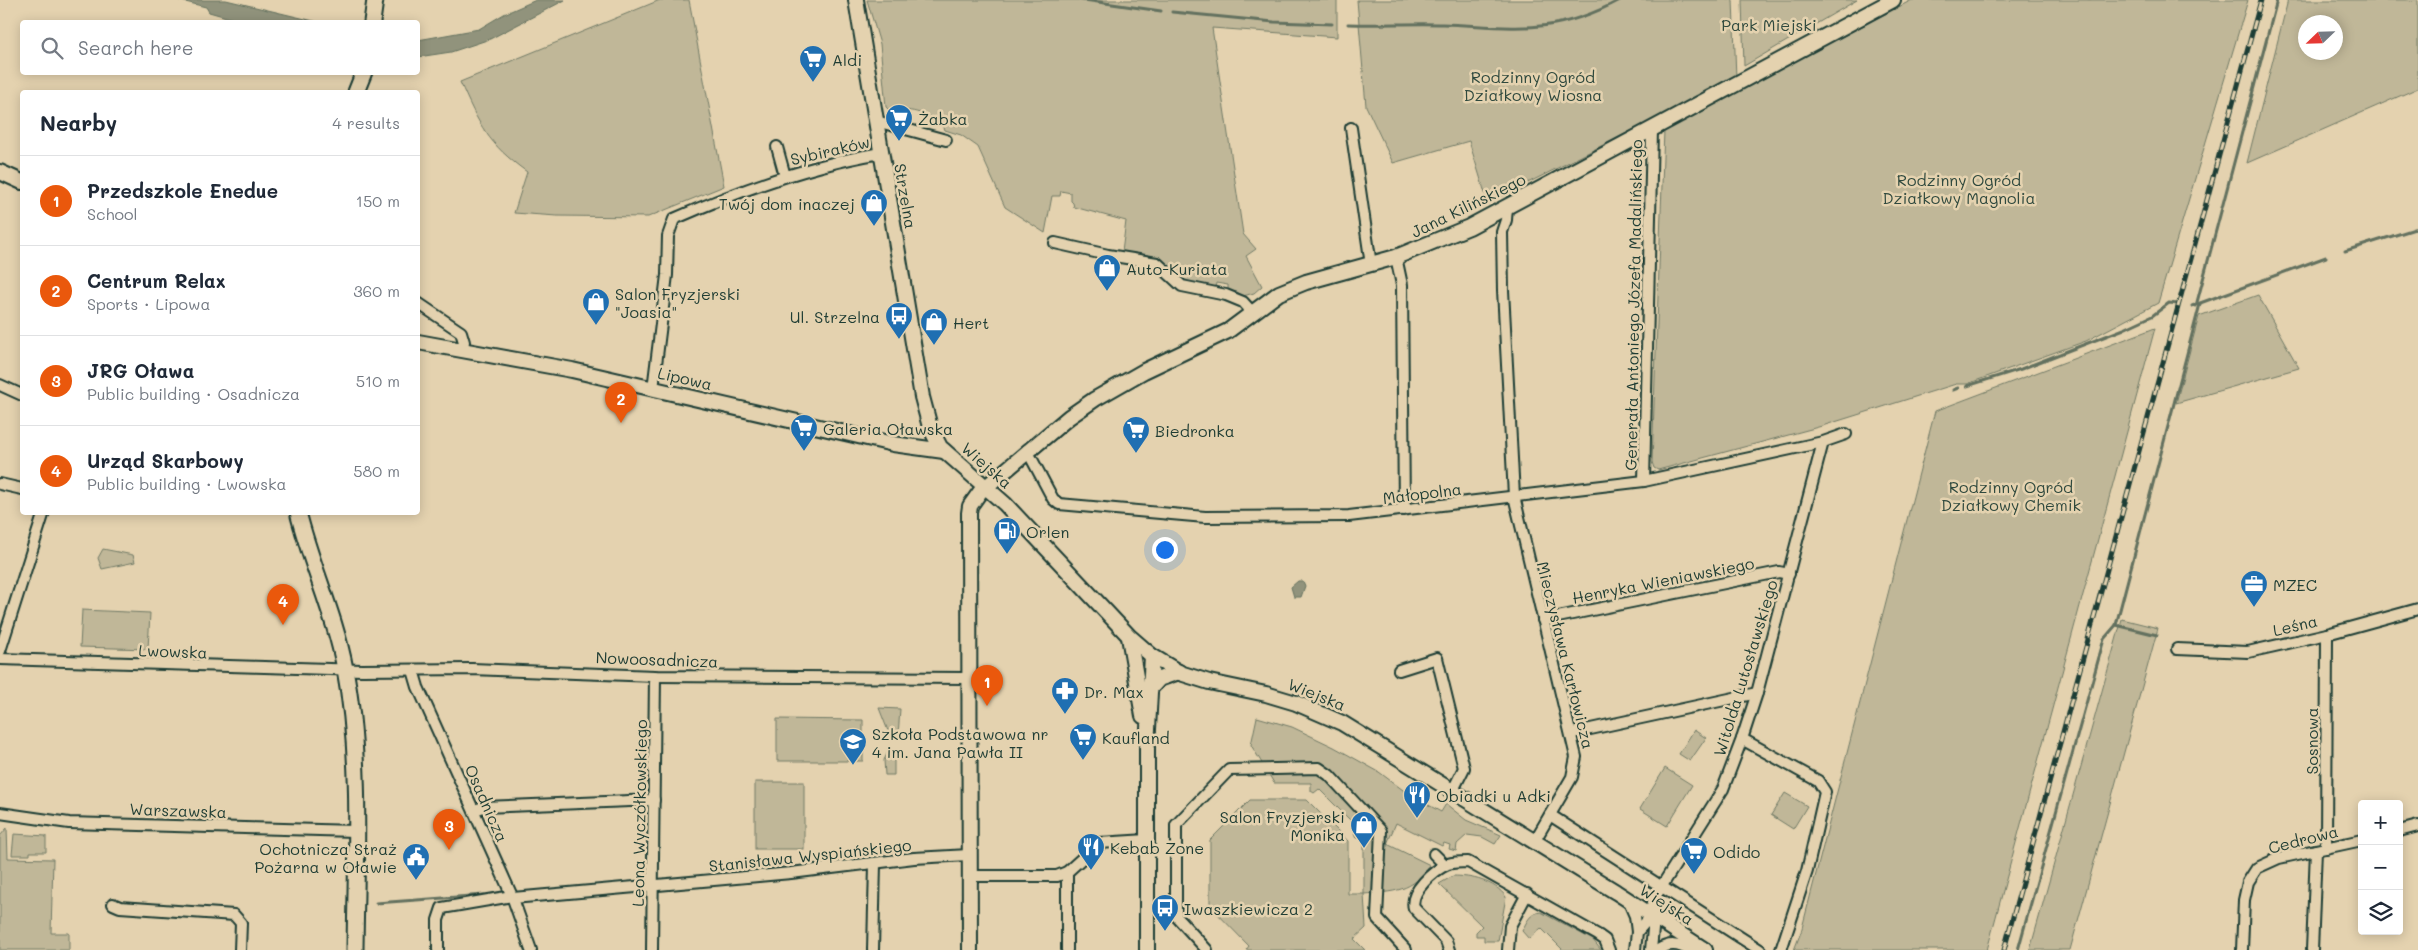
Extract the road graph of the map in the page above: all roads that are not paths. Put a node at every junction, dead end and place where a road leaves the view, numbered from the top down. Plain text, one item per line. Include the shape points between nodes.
1 (856, 0) edge
2 (1893, 0) edge
3 (375, 1) edge
4 (372, 20) edge
5 (363, 75) edge
6 (364, 75) edge
7 (357, 90) edge
8 (366, 90) edge
9 (876, 122) junction
10 (1351, 128) dead end
11 (1652, 130) junction
12 (946, 140) dead end
13 (777, 147) dead end
14 (881, 153) junction
15 (0, 172) edge
16 (782, 177) junction
17 (20, 181) edge
18 (1507, 207) junction
19 (1493, 214) junction
20 (1502, 232) junction
21 (1055, 243) dead end
22 (1396, 258) junction
23 (1371, 265) junction
24 (420, 304) edge
25 (1252, 313) junction
26 (420, 342) edge
27 (462, 349) junction
28 (0, 385) edge
29 (653, 389) junction
30 (20, 394) edge
31 (1846, 434) dead end
32 (1823, 442) junction
33 (1027, 450) junction
34 (944, 451) junction
35 (1644, 481) junction
36 (0, 484) edge
37 (986, 486) junction
38 (20, 489) edge
39 (1514, 496) junction
40 (1404, 510) junction
41 (43, 515) edge
42 (299, 515) edge
43 (1789, 574) junction
44 (2418, 609) edge
45 (1543, 620) junction
46 (2327, 634) junction
47 (1128, 636) junction
48 (2177, 649) dead end
49 (0, 651) edge
50 (1151, 656) junction
51 (0, 660) edge
52 (345, 669) junction
53 (413, 670) junction
54 (1398, 670) dead end
55 (1178, 672) junction
56 (1137, 674) junction
57 (655, 676) junction
58 (969, 678) junction
59 (1150, 689) junction
60 (1757, 693) junction
61 (1572, 733) junction
62 (1742, 739) junction
63 (1147, 747) junction
64 (1453, 790) junction
65 (654, 800) junction
66 (474, 810) junction
67 (0, 813) edge
68 (1550, 815) junction
69 (2418, 826) edge
70 (2403, 830) edge
71 (355, 831) junction
72 (1148, 840) junction
73 (2358, 841) edge
74 (1534, 842) junction
75 (2321, 849) junction
76 (1434, 854) dead end
77 (969, 855) junction
78 (875, 864) junction
79 (1445, 865) junction
80 (1067, 872) junction
81 (970, 876) junction
82 (654, 886) junction
83 (1661, 886) junction
84 (1527, 894) junction
85 (513, 897) junction
86 (1628, 900) junction
87 (113, 904) dead end
88 (1652, 915) junction
89 (1637, 932) junction
90 (240, 950) edge
91 (355, 950) edge
92 (438, 950) edge
93 (530, 950) edge
94 (652, 950) edge
95 (873, 950) edge
96 (970, 950) edge
97 (1067, 950) edge
98 (1147, 950) edge
99 (1207, 950) edge
100 (1406, 950) edge
101 (1449, 950) edge
102 (1508, 950) edge
103 (1609, 950) edge
104 (1635, 950) edge
105 (1651, 950) edge
106 (1658, 950) edge
107 (1689, 950) edge
108 (1705, 950) edge
109 (1760, 950) edge
110 (1781, 950) edge
111 (2242, 950) edge
112 (2312, 950) edge

1 - 9 street, Strzelna
2 - 11 street, Jana Kilińskiego
3 - 4 main road
5 - 7 main road
6 - 8 main road
9 - 12 street
9 - 14 street, Strzelna
10 - 23 street
11 - 18 street, Jana Kilińskiego
11 - 35 street, Generała Antoniego Józefa Madalińskiego
13 - 16 street, Sybiraków
14 - 16 street, Sybiraków
14 - 34 street, Strzelna via 922,397 935,438
15 - 17 street
16 - 29 street via 674,219 668,236 667,275
18 - 19 street, Jana Kilińskiego
18 - 20 street
19 - 20 street
19 - 22 street, Jana Kilińskiego via 1449,237
20 - 39 street, Mieczysława Karłowicza
21 - 25 street via 1157,263 1182,286 1231,297 1243,302
22 - 23 street, Jana Kilińskiego
22 - 40 street via 1402,285
23 - 25 street, Jana Kilińskiego via 1289,288
24 - 27 street via 461,332
25 - 33 street, Jana Kilińskiego via 1228,331 1144,371 1095,399
26 - 27 street, Lipowa
27 - 29 street, Lipowa
28 - 30 street
29 - 34 street, Lipowa via 897,445
31 - 32 street, Małopolna
32 - 35 street, Małopolna
32 - 43 street, Witolda Lutosławskiego
33 - 37 street, Jana Kilińskiego
33 - 40 street, Małopolna via 1053,499 1059,504 1205,517 1349,516
34 - 37 street, Wiejska
35 - 39 street, Małopolna
36 - 38 street
37 - 47 street, Wiejska
37 - 58 street, Jana Kilińskiego via 974,499 969,513
39 - 40 street, Małopolna
39 - 45 street, Mieczysława Karłowicza
41 - 49 street
42 - 52 main road
43 - 45 street, Henryka Wieniawskiego via 1779,572
43 - 60 street, Witolda Lutosławskiego
44 - 46 street, Leśna
45 - 61 street, Mieczysława Karłowicza
46 - 48 street, Leśna via 2248,652
46 - 75 street, Sosnowa
47 - 50 street, Wiejska
47 - 56 street
50 - 55 street, Wiejska
50 - 56 street via 1142,661
50 - 59 street
51 - 52 street, Lwowska
52 - 53 street, Nowoosadnicza
52 - 71 main road via 355,733
53 - 57 street, Nowoosadnicza via 571,671
53 - 66 street, Osadnicza
54 - 64 street via 1437,658 1464,768
55 - 59 street via 1159,679
55 - 64 street, Wiejska via 1307,706
56 - 63 street
57 - 58 street, Nowoosadnicza
57 - 65 street, Leona Wyczółkowskiego
58 - 77 street, Jana Kilińskiego
59 - 63 street
60 - 61 street
60 - 62 street, Witolda Lutosławskiego
61 - 68 street, Mieczysława Karłowicza via 1575,771
62 - 83 street, Witolda Lutosławskiego via 1723,789
62 - 110 street via 1818,781 1826,792 1807,871
63 - 72 street
64 - 74 street, Wiejska
65 - 66 street
65 - 82 street, Leona Wyczółkowskiego
66 - 85 street, Osadnicza
67 - 71 street, Warszawska via 64,822
68 - 74 street, Mieczysława Karłowicza
68 - 83 street, Wiejska
69 - 70 street
71 - 91 main road
72 - 80 street via 1099,843
72 - 98 street
73 - 75 street, Cedrowa
74 - 86 street, Wiejska
75 - 111 street, Cedrowa via 2279,858 2257,868 2248,882 2244,900
75 - 112 street, Sosnowa
76 - 79 street
77 - 78 street, Stanisława Wyspiańskiego
77 - 81 street, Jana Kilińskiego
78 - 82 street, Stanisława Wyspiańskiego
78 - 95 street
79 - 84 street via 1468,862
79 - 101 street via 1414,894 1414,908 1446,941
80 - 81 street via 1046,877
80 - 97 street
81 - 96 street, Jana Kilińskiego
82 - 85 street, Stanisława Wyspiańskiego
82 - 94 street, Leona Wyczółkowskiego
83 - 88 street, Witolda Lutosławskiego via 1653,900
83 - 109 street, Wiejska
84 - 102 street via 1510,926
84 - 103 street via 1598,935 1605,940
85 - 92 street, Stanisława Wyspiańskiego via 442,908 438,914
85 - 93 street, Osadnicza
86 - 88 street, Wiejska
86 - 89 street
87 - 90 street via 234,915 241,923
88 - 89 street
88 - 105 street
88 - 108 street, Wiejska
89 - 104 street
99 - 100 street via 1176,916 1176,825 1229,770 1318,768 1329,775 1381,831 1377,918
106 - 107 street via 1669,944

